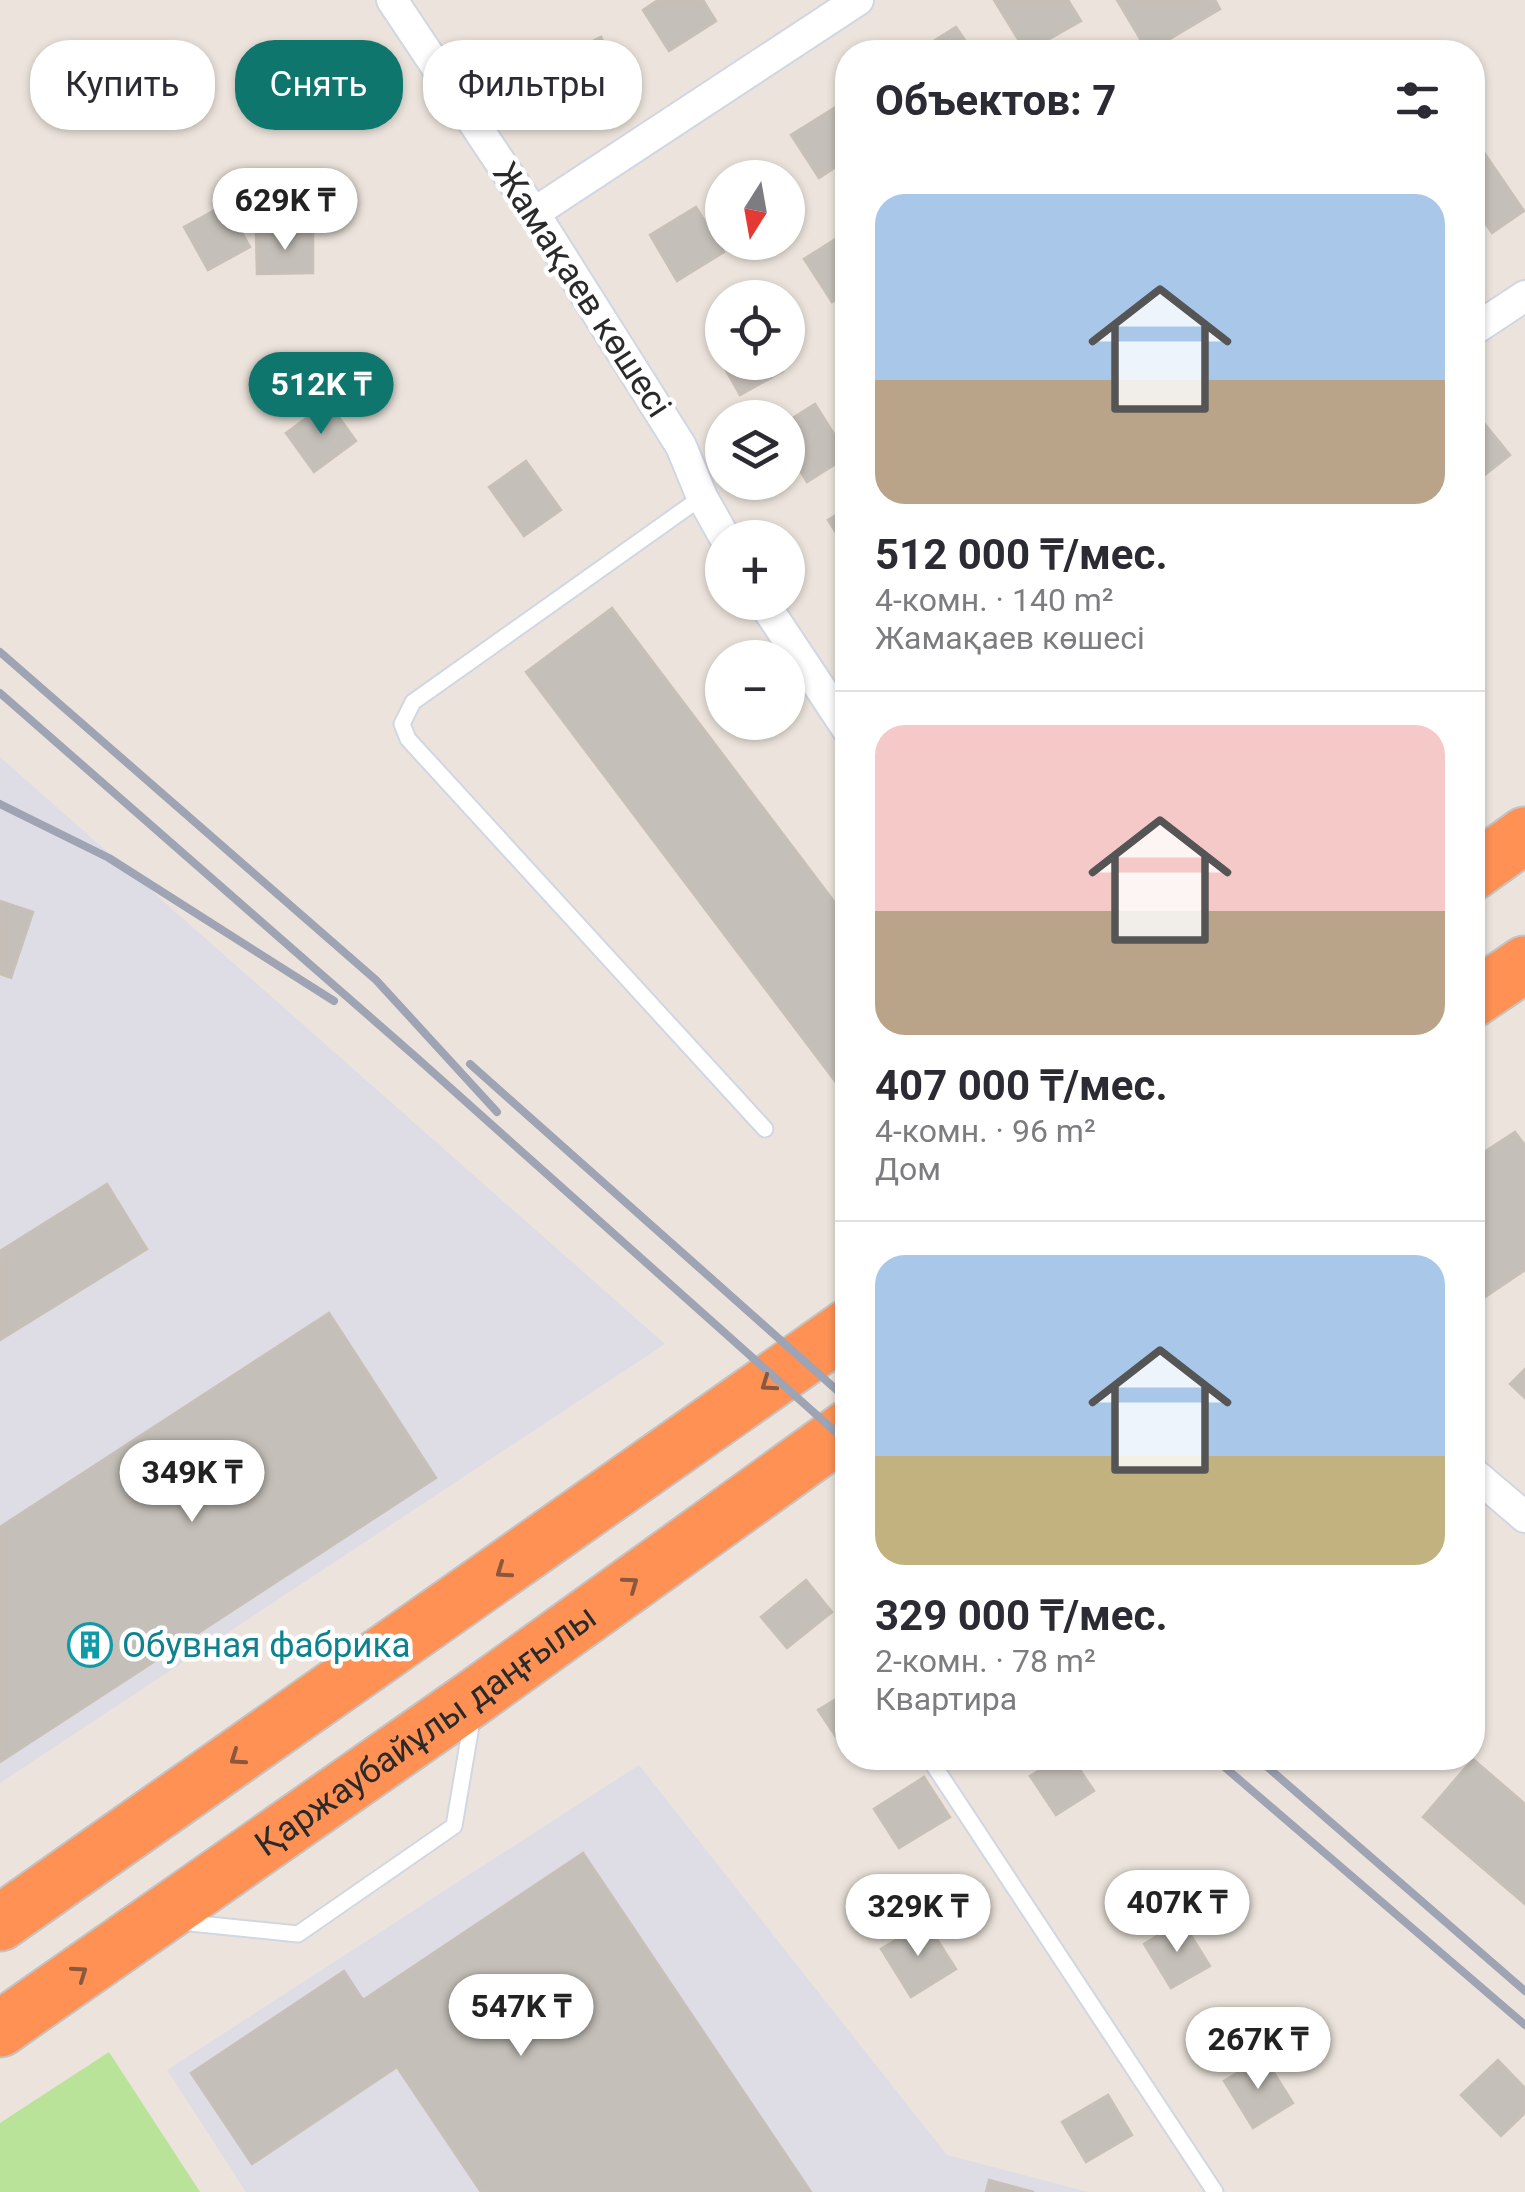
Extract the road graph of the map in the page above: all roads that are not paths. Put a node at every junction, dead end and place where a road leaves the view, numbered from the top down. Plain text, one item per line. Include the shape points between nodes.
1 (392, 0) edge
2 (858, 0) edge
3 (534, 212) junction
4 (1525, 296) edge
5 (1485, 322) edge
6 (702, 496) junction
7 (715, 520) edge
8 (774, 620) edge
9 (835, 711) edge
10 (1525, 835) edge
11 (1485, 864) edge
12 (1525, 964) edge
13 (1485, 991) edge
14 (765, 1130) dead end
15 (835, 1336) edge
16 (835, 1437) edge
17 (1485, 1483) edge
18 (1525, 1517) edge
19 (476, 1696) junction
20 (938, 1770) edge
21 (156, 1920) junction
22 (0, 1922) edge
23 (0, 2029) edge
24 (1215, 2192) edge

1 - 3 street, Жамақаев көшесі
2 - 3 street
3 - 6 street, Жамақаев көшесі via 682,446
4 - 5 street
6 - 7 street, Жамақаев көшесі
6 - 14 lane via 413,702 402,724 408,739
8 - 9 street
10 - 11 highway
12 - 13 highway
15 -> 22 highway
19 -> 16 highway, Қаржаубайұлы даңғылы
17 - 18 street
19 - 21 highway, Қаржаубайұлы даңғылы
19 - 21 lane via 454,1826 298,1934
20 - 24 lane
23 -> 21 highway, Қаржаубайұлы даңғылы

